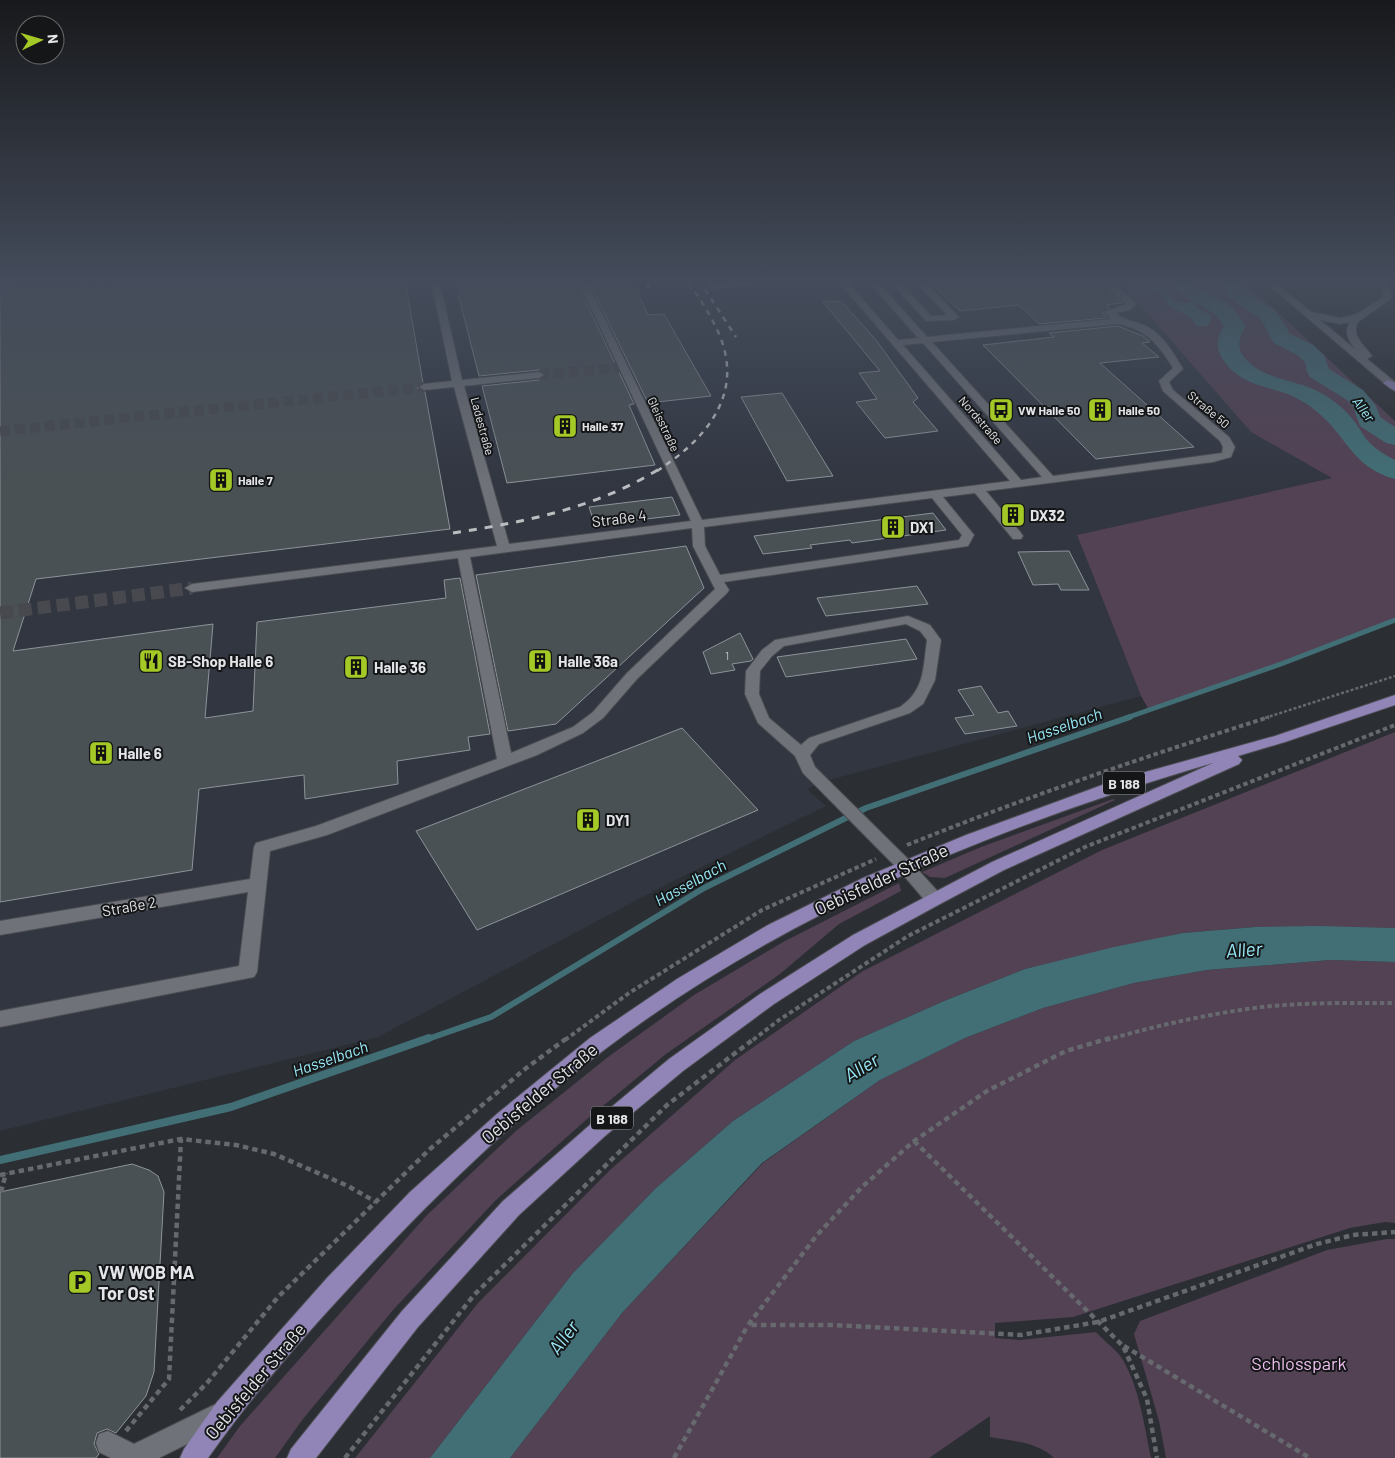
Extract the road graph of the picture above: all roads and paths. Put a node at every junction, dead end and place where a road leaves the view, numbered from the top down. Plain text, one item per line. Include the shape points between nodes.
1 (450, 348) edge
2 (614, 348) edge
3 (900, 348) edge
4 (933, 348) edge
5 (1166, 348) edge
6 (1349, 348) edge
7 (1360, 348) edge
8 (904, 352) junction
9 (941, 356) junction
10 (540, 376) tunnel mouth
11 (458, 384) junction
12 (1393, 384) edge
13 (424, 387) tunnel mouth
14 (1050, 479) junction
15 (1018, 483) junction
16 (978, 488) junction
17 (935, 494) junction
18 (698, 524) junction
19 (1016, 536) dead end
20 (504, 549) junction
21 (463, 554) junction
22 (716, 579) junction
23 (192, 588) tunnel mouth
24 (1395, 700) edge
25 (1395, 725) edge
26 (1280, 739) junction
27 (802, 754) junction
28 (505, 761) junction
29 (905, 866) junction
30 (258, 884) junction
31 (934, 899) junction
32 (0, 928) edge
33 (1395, 1003) edge
34 (0, 1019) edge
35 (181, 1139) junction
36 (914, 1141) junction
37 (6, 1173) junction
38 (0, 1175) edge
39 (1, 1192) dead end
40 (1395, 1232) edge
41 (1098, 1322) junction
42 (748, 1325) junction
43 (1123, 1346) junction
44 (226, 1411) junction
45 (174, 1416) dead end
46 (110, 1445) joint
47 (193, 1458) edge
48 (300, 1458) edge
49 (345, 1458) edge
50 (674, 1458) edge
51 (1157, 1458) edge
52 (1310, 1458) edge

1 - 11 street, Ladestraße
2 - 18 street, Gleisstraße
3 - 8 street, Nordstraße
4 - 9 street, Nordstraße
5 - 14 street, Straße 50 via 1178,369 1164,381 1168,391 1225,439 1230,447 1227,455
6 - 12 street
7 - 12 street
8 - 9 street
8 - 15 street, Nordstraße
9 - 14 street, Nordstraße
10 - 11 street
11 - 13 street
11 - 20 street, Ladestraße
14 - 15 street, Straße 4
15 - 16 street, Straße 4
16 - 17 street, Straße 4
16 - 19 street
17 - 18 street, Straße 4
17 - 22 street via 968,535 964,543
18 - 20 street, Straße 4
18 - 22 street, Gleisstraße via 699,546
20 - 21 street, Straße 4
21 - 23 street, Straße 4
21 - 28 street
22 - 28 street via 722,590 632,676 598,715 578,730
24 - 26 main road, B 188
25 - 49 path via 1084,847 908,936 779,1020 667,1105 474,1295
26 - 29 main road, Oebisfelder Straße / B 188 via 1120,785
26 - 31 main road, B 188 via 998,866
27 - 27 street via 814,741 905,710 918,701 928,680 934,640 925,628 908,620 780,643 767,653 753,671 752,694 763,720
27 - 29 street via 808,769
28 - 30 street via 321,831 262,847
29 - 31 street
29 - 44 main road, Oebisfelder Straße / B 188 via 774,930 684,984 597,1044 505,1119 418,1199 335,1286
30 - 32 street, Straße 2
30 - 34 street via 248,972
31 - 48 main road, B 188 via 859,940 767,999 676,1065 598,1130 511,1208 410,1319
33 - 36 path via 1248,1009 1147,1028 1066,1050 987,1091
35 - 37 path
35 - 45 path via 236,1145 274,1154 348,1186 376,1202 278,1297 207,1383
35 - 46 path via 169,1379
36 - 41 path
36 - 42 path via 862,1187 818,1235
37 - 38 path
37 - 39 path
40 - 41 path via 1353,1235 1317,1244
41 - 42 path via 1021,1335 831,1325
41 - 43 path
42 - 50 path
43 - 51 path via 1147,1399
43 - 52 path
44 - 46 street via 134,1457
44 - 47 main road, Oebisfelder Straße / B 188

